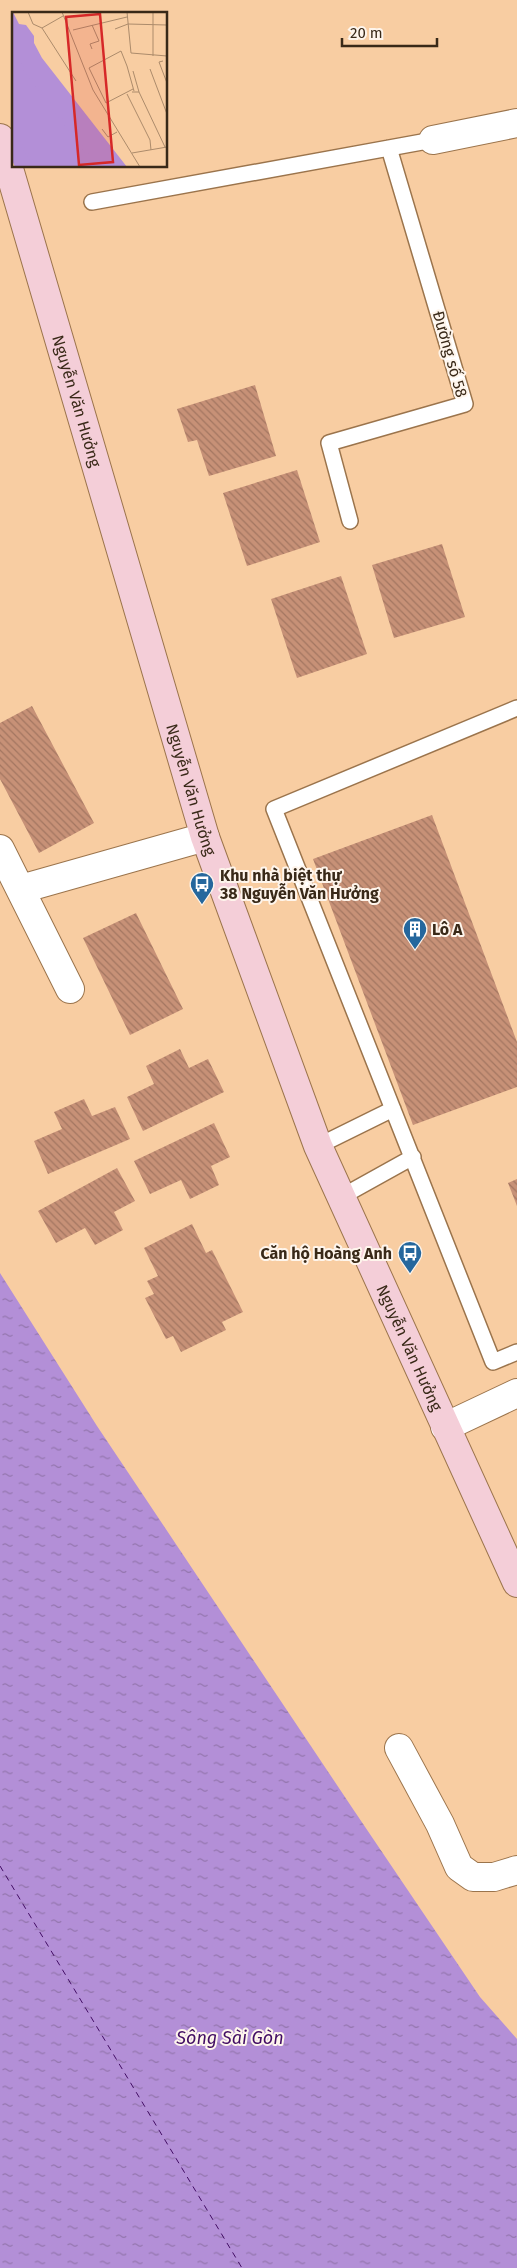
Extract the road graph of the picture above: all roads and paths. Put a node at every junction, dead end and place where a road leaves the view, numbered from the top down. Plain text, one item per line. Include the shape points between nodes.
1 (517, 123) edge
2 (0, 138) edge
3 (433, 140) joint
4 (389, 148) junction
5 (92, 202) dead end
6 (350, 521) dead end
7 (517, 708) edge
8 (204, 837) junction
9 (0, 849) edge
10 (21, 888) junction
11 (70, 989) dead end
12 (393, 1109) junction
13 (318, 1146) junction
14 (413, 1157) junction
15 (341, 1197) junction
16 (517, 1352) edge
17 (517, 1393) edge
18 (445, 1427) junction
19 (517, 1583) edge
20 (399, 1748) dead end
21 (517, 1870) edge

1 - 3 street
2 - 8 main road, Nguyễn Văn Hưởng
3 - 4 lane
4 - 5 lane
4 - 6 lane, Đường số 58 via 465,404 329,443
7 - 12 lane via 274,809
8 - 10 street
8 - 13 main road, Nguyễn Văn Hưởng
9 - 10 street
10 - 11 street
12 - 13 lane
12 - 14 lane
13 - 15 main road, Nguyễn Văn Hưởng
14 - 15 lane
14 - 16 lane via 493,1362
15 - 18 main road, Nguyễn Văn Hưởng
17 - 18 street
18 - 19 main road, Nguyễn Văn Hưởng
20 - 21 street via 459,1867 473,1877 494,1877

